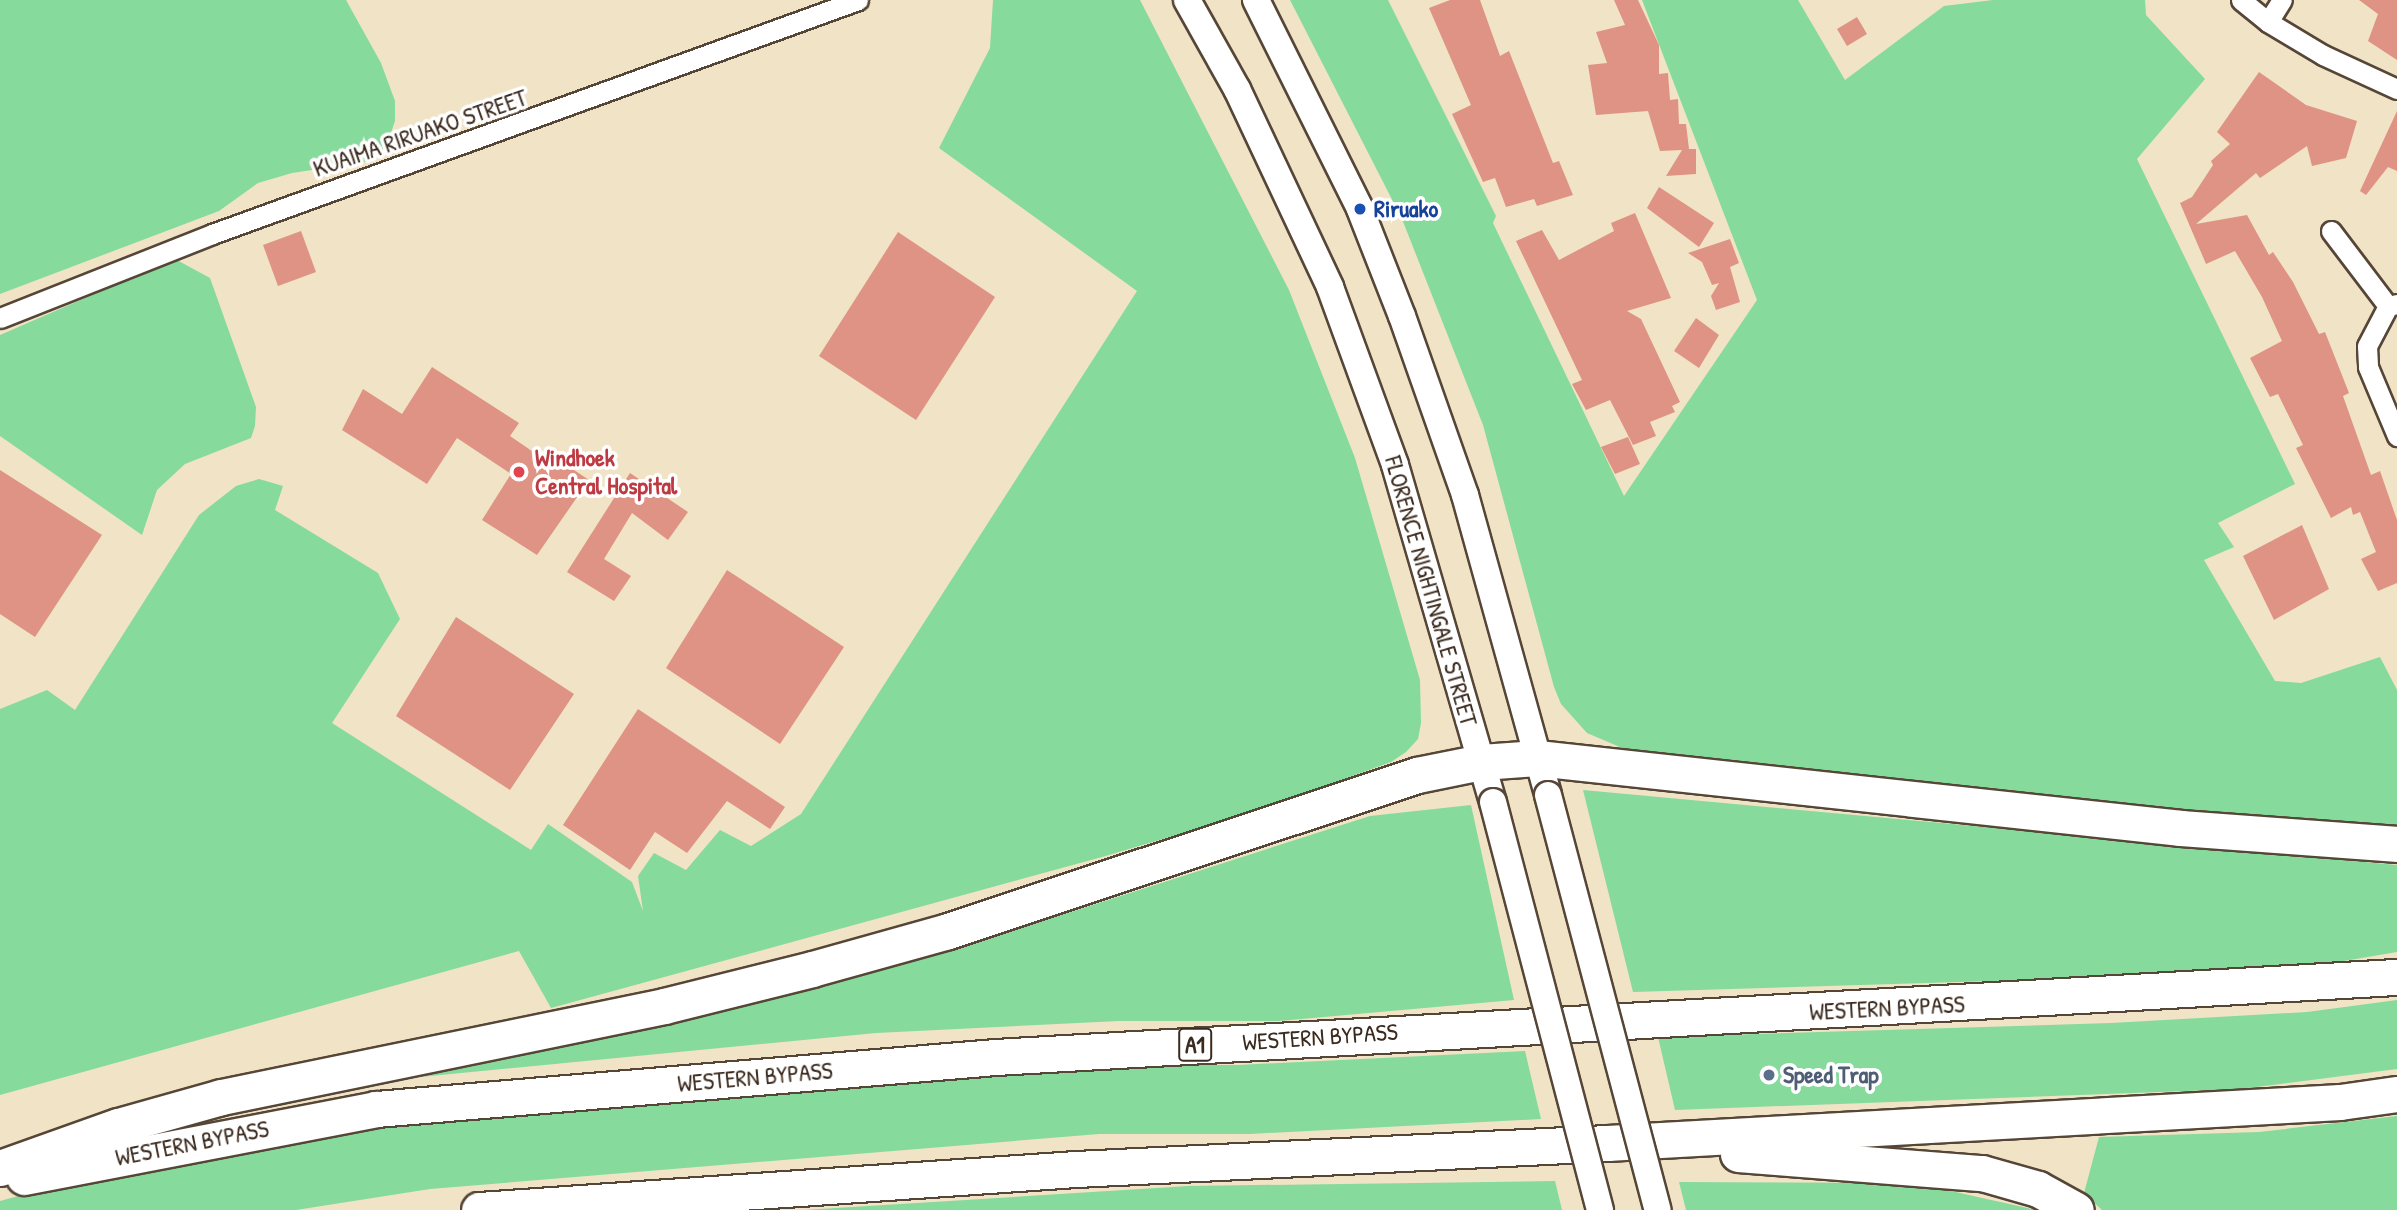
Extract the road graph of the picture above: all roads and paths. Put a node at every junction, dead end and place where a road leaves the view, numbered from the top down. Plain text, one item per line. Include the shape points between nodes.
1 (858, 0) edge
2 (1187, 0) edge
3 (1256, 0) edge
4 (2241, 0) edge
5 (2282, 0) edge
6 (2268, 22) junction
7 (2397, 89) edge
8 (2331, 231) dead end
9 (2393, 305) edge
10 (0, 318) edge
11 (2397, 436) edge
12 (1537, 758) junction
13 (1481, 762) junction
14 (2397, 844) edge
15 (2397, 977) edge
16 (2397, 1094) edge
17 (1607, 1143) junction
18 (0, 1168) edge
19 (0, 1182) edge
20 (479, 1210) edge
21 (1600, 1210) edge
22 (1657, 1210) edge
23 (2076, 1210) edge

1 - 10 street, KUAIMA RIRUAKO STREET via 259,216
2 - 13 main road, FLORENCE NIGHTINGALE STREET via 1237,89 1330,287 1395,465
3 - 12 main road via 1360,209 1402,316 1465,495
4 - 6 street
5 - 6 street
6 - 7 street
8 - 9 street
9 - 11 street via 2367,346 2368,367
12 - 13 highway
12 - 14 highway via 2181,828
12 - 22 main road, bridge
13 - 18 highway via 1417,775 948,931 812,970 664,1006 221,1097 118,1126
13 - 21 main road, FLORENCE NIGHTINGALE STREET, bridge
15 - 19 highway, WESTERN BYPASS / A1 via 995,1057 376,1108
16 - 17 highway via 2340,1102
17 - 20 highway via 1076,1169
17 - 23 highway via 1982,1173 2038,1189

